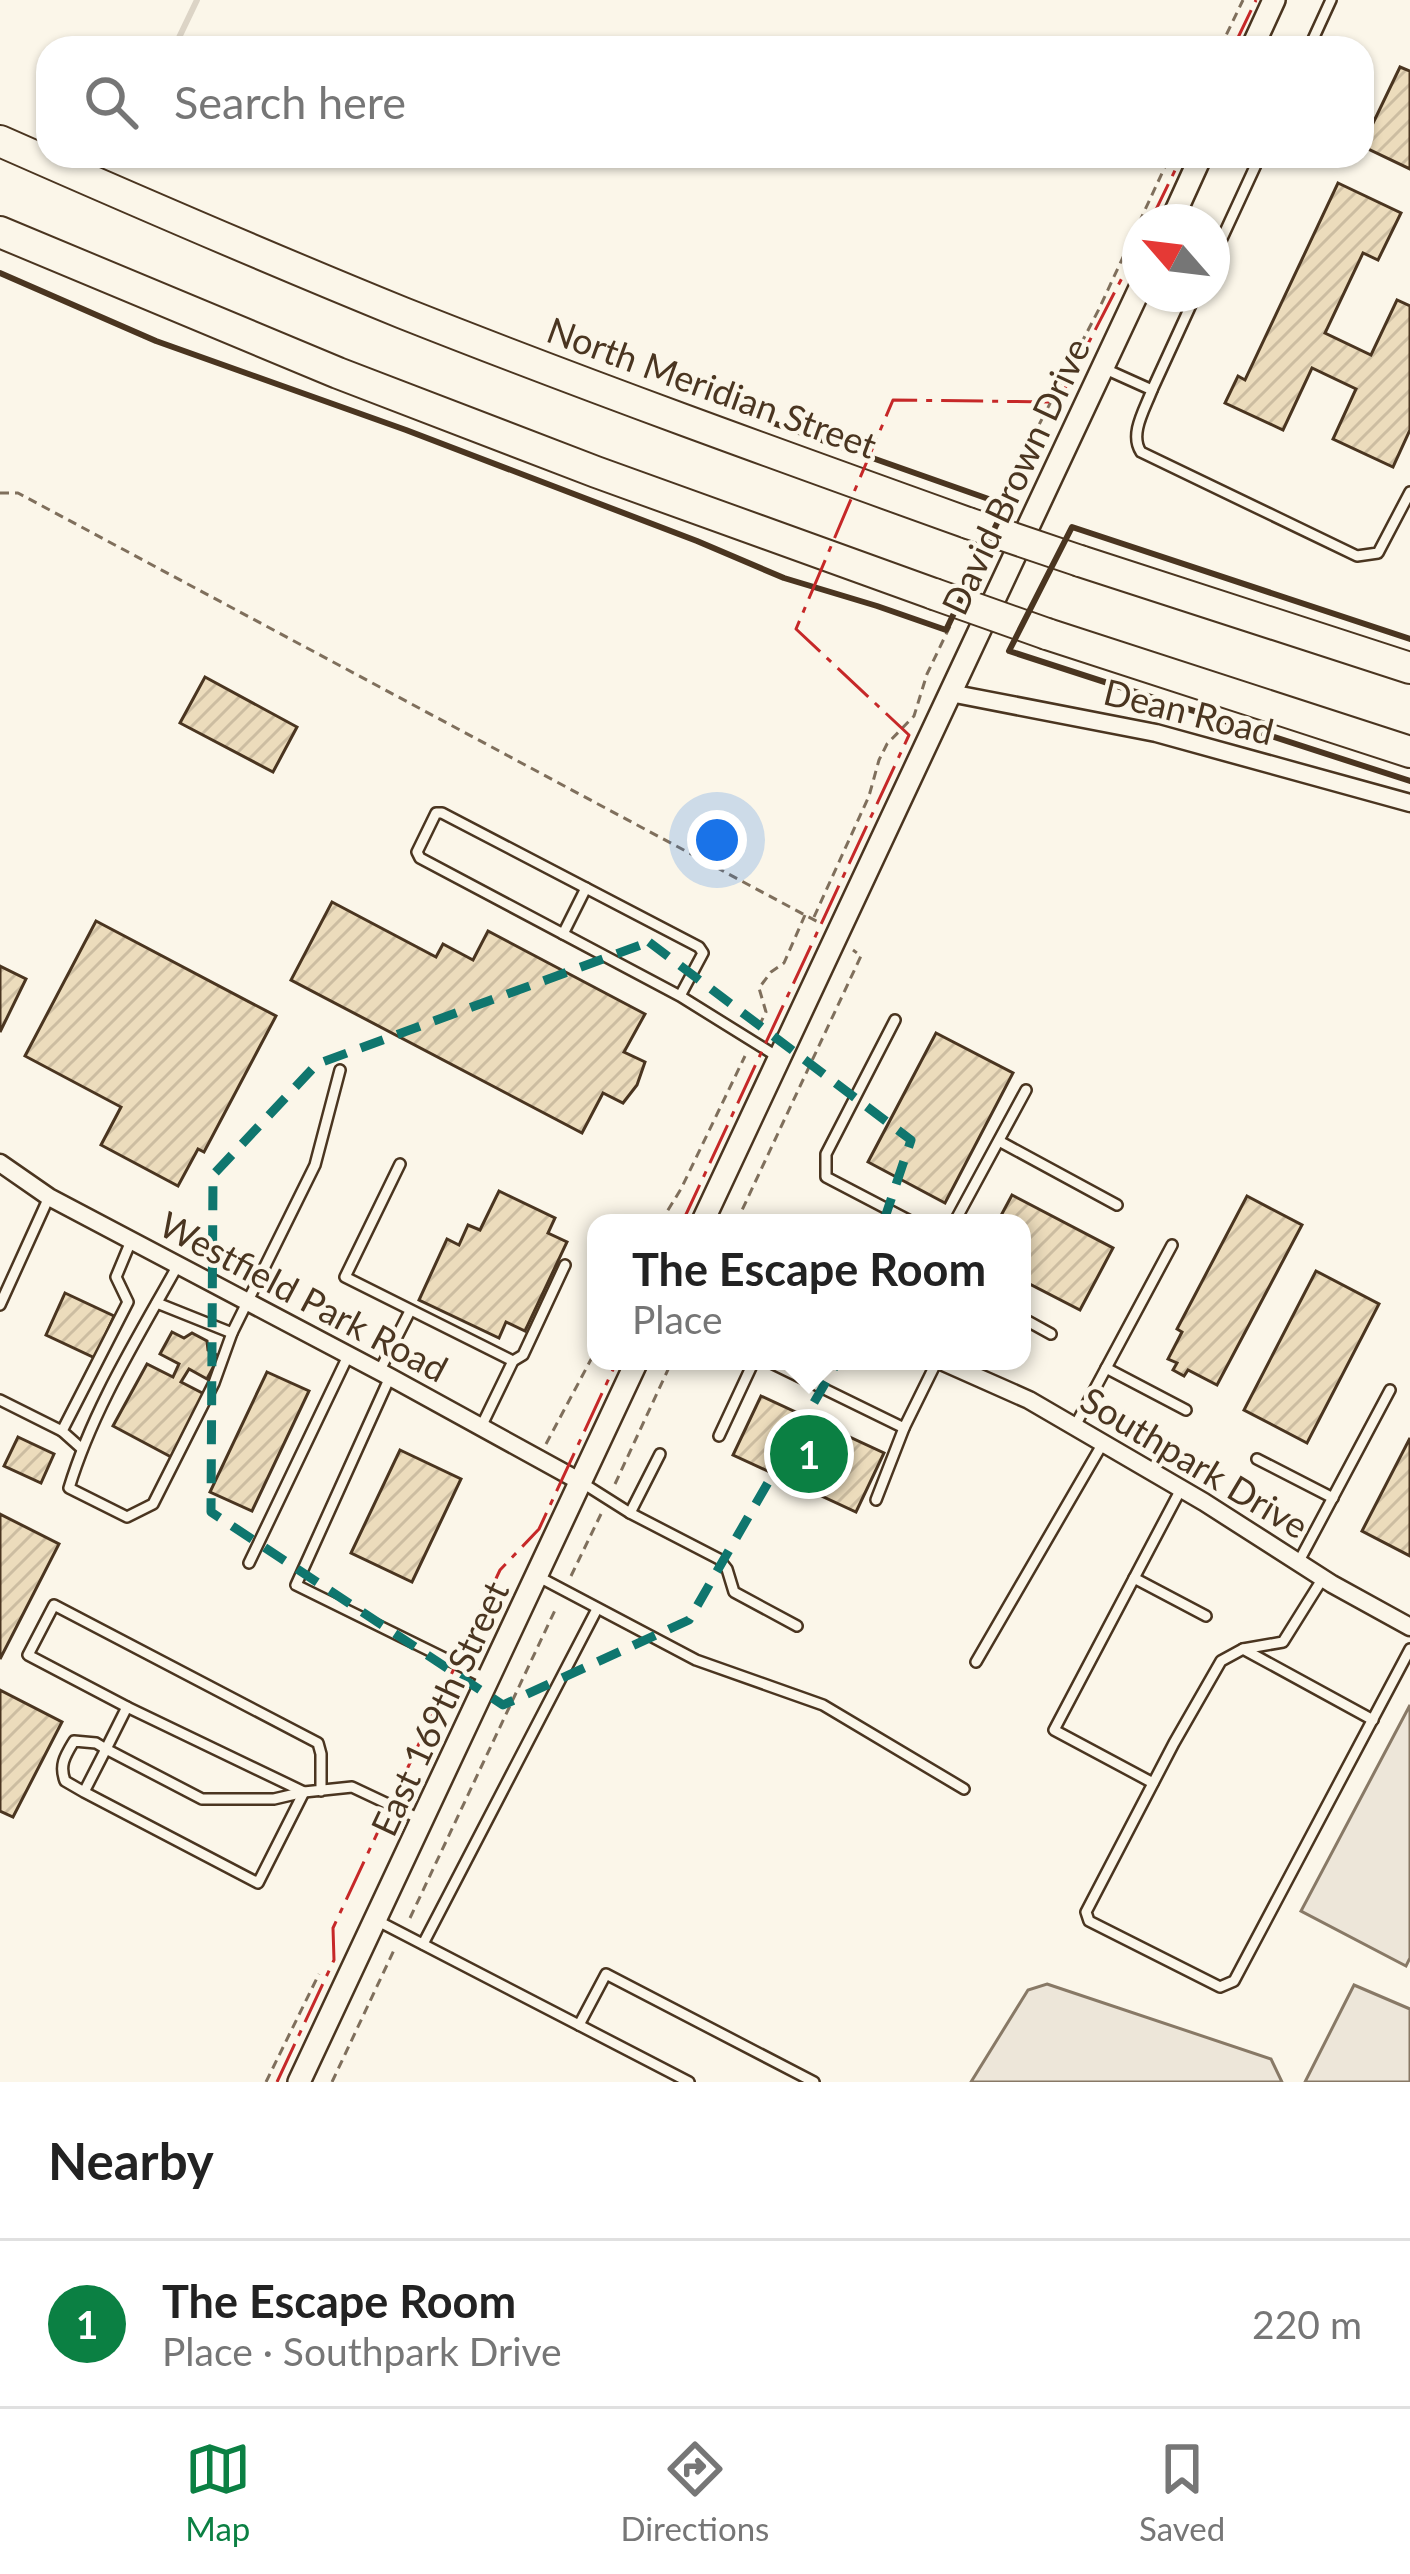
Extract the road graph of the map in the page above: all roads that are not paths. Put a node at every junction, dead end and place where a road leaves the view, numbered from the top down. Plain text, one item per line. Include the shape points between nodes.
1 (1274, 0) edge
2 (1331, 0) edge
3 (1258, 36) edge
4 (1314, 36) edge
5 (0, 141) edge
6 (36, 157) edge
7 (62, 168) edge
8 (1196, 168) edge
9 (1254, 168) edge
10 (1179, 204) edge
11 (1230, 221) edge
12 (0, 232) edge
13 (1129, 312) edge
14 (1188, 312) edge
15 (1103, 368) junction
16 (1152, 390) junction
17 (1410, 491) edge
18 (1410, 668) edge
19 (950, 693) junction
20 (1410, 752) edge
21 (1410, 803) edge
22 (586, 888) junction
23 (563, 934) junction
24 (680, 996) junction
25 (896, 1020) dead end
26 (778, 1058) junction
27 (340, 1070) dead end
28 (1026, 1090) dead end
29 (999, 1141) junction
30 (0, 1163) edge
31 (400, 1164) dead end
32 (49, 1197) junction
33 (1117, 1204) dead end
34 (706, 1214) edge
35 (897, 1214) edge
36 (959, 1214) edge
37 (131, 1241) junction
38 (1172, 1246) dead end
39 (178, 1265) junction
40 (565, 1265) dead end
41 (248, 1302) junction
42 (157, 1303) junction
43 (0, 1305) edge
44 (410, 1311) junction
45 (1031, 1323) edge
46 (232, 1333) junction
47 (1051, 1334) dead end
48 (348, 1356) junction
49 (513, 1361) junction
50 (1106, 1368) junction
51 (633, 1370) edge
52 (750, 1370) edge
53 (785, 1370) edge
54 (934, 1370) edge
55 (960, 1370) edge
56 (384, 1374) junction
57 (1390, 1390) dead end
58 (0, 1400) edge
59 (1186, 1410) dead end
60 (1075, 1426) junction
61 (481, 1427) junction
62 (904, 1428) junction
63 (62, 1431) junction
64 (719, 1436) dead end
65 (1103, 1443) junction
66 (81, 1448) junction
67 (660, 1454) dead end
68 (1257, 1459) dead end
69 (581, 1482) junction
70 (1181, 1489) junction
71 (1333, 1498) junction
72 (875, 1500) dead end
73 (630, 1513) junction
74 (1298, 1562) junction
75 (249, 1563) dead end
76 (537, 1576) junction
77 (1134, 1578) junction
78 (1323, 1579) junction
79 (597, 1609) junction
80 (1206, 1616) dead end
81 (797, 1626) dead end
82 (1410, 1628) edge
83 (1243, 1649) junction
84 (1410, 1649) edge
85 (976, 1662) dead end
86 (487, 1679) junction
87 (127, 1707) junction
88 (1373, 1720) junction
89 (106, 1749) junction
90 (1153, 1783) junction
91 (964, 1790) dead end
92 (321, 1791) junction
93 (84, 1792) junction
94 (304, 1792) junction
95 (422, 1820) junction
96 (376, 1920) junction
97 (423, 1944) junction
98 (579, 2025) junction
99 (299, 2082) edge
100 (689, 2082) edge
101 (814, 2082) edge

1 - 3 street
2 - 4 lane
5 - 6 highway, North Meridian Street, bridge
7 - 18 highway, North Meridian Street, bridge via 408,315 767,451
8 - 10 street
9 - 11 lane
12 - 20 highway, bridge via 596,472 1047,634
13 - 15 street, David Brown Drive
14 - 16 lane
15 - 16 lane
15 - 19 street, David Brown Drive
16 - 17 lane via 1136,434 1141,452 1358,556 1378,553
19 - 21 street, Dean Road via 1156,733
19 - 26 street
22 - 23 lane
22 - 23 lane via 436,813 420,858
22 - 24 lane via 699,947 704,953
23 - 24 lane
24 - 26 lane
25 - 35 lane via 826,1154 826,1177
26 - 34 street
27 - 41 lane via 315,1165
28 - 29 lane
29 - 33 lane
29 - 36 lane
30 - 32 street, Westfield Park Road
31 - 44 lane via 345,1277
32 - 37 street, Westfield Park Road
32 - 43 lane
37 - 39 street, Westfield Park Road
37 - 63 lane via 116,1277 128,1302
38 - 50 lane
39 - 41 street, Westfield Park Road
39 - 42 lane
40 - 49 lane
41 - 46 lane
41 - 48 street, Westfield Park Road
42 - 46 lane
42 - 66 lane
44 - 49 lane
44 - 56 lane
45 - 47 lane
46 - 66 lane via 153,1504 127,1516 69,1488
48 - 56 street, Westfield Park Road
48 - 75 lane
49 - 61 lane
50 - 59 lane
50 - 60 lane
51 - 69 street, East 169th Street
52 - 64 lane
53 - 62 lane
54 - 62 lane
55 - 60 street, Southpark Drive
56 - 61 street, Westfield Park Road
56 - 86 lane via 296,1586
57 - 71 lane
58 - 63 lane
60 - 65 street, Southpark Drive
61 - 69 street, Westfield Park Road
62 - 72 lane
63 - 66 lane
65 - 70 street, Southpark Drive
65 - 85 lane
67 - 73 lane
68 - 71 lane
69 - 73 lane
69 - 76 street, East 169th Street
70 - 74 street, Southpark Drive
70 - 77 lane
71 - 74 lane
73 - 81 lane via 719,1559 734,1592
74 - 78 street, Southpark Drive
76 - 79 lane
76 - 86 street, East 169th Street
77 - 80 lane
77 - 90 lane via 1054,1730
78 - 82 street, Southpark Drive
78 - 83 lane via 1282,1642
79 - 91 lane via 696,1660 823,1705
79 - 97 lane
83 - 88 lane
83 - 90 lane via 1221,1660
84 - 88 lane
86 - 95 street, East 169th Street
87 - 89 lane
87 - 92 lane via 28,1655 54,1605 318,1743
87 - 94 lane
88 - 90 lane via 1234,1981 1220,1987 1089,1921 1086,1912
89 - 93 lane
89 - 93 lane via 74,1742 63,1759 65,1781
89 - 94 lane via 202,1799
92 - 94 lane
92 - 95 lane via 352,1787
93 - 94 lane via 259,1883
95 - 96 street, East 169th Street
96 - 97 lane
96 - 99 street, East 169th Street
97 - 98 lane
98 - 100 lane
98 - 101 lane via 606,1975

